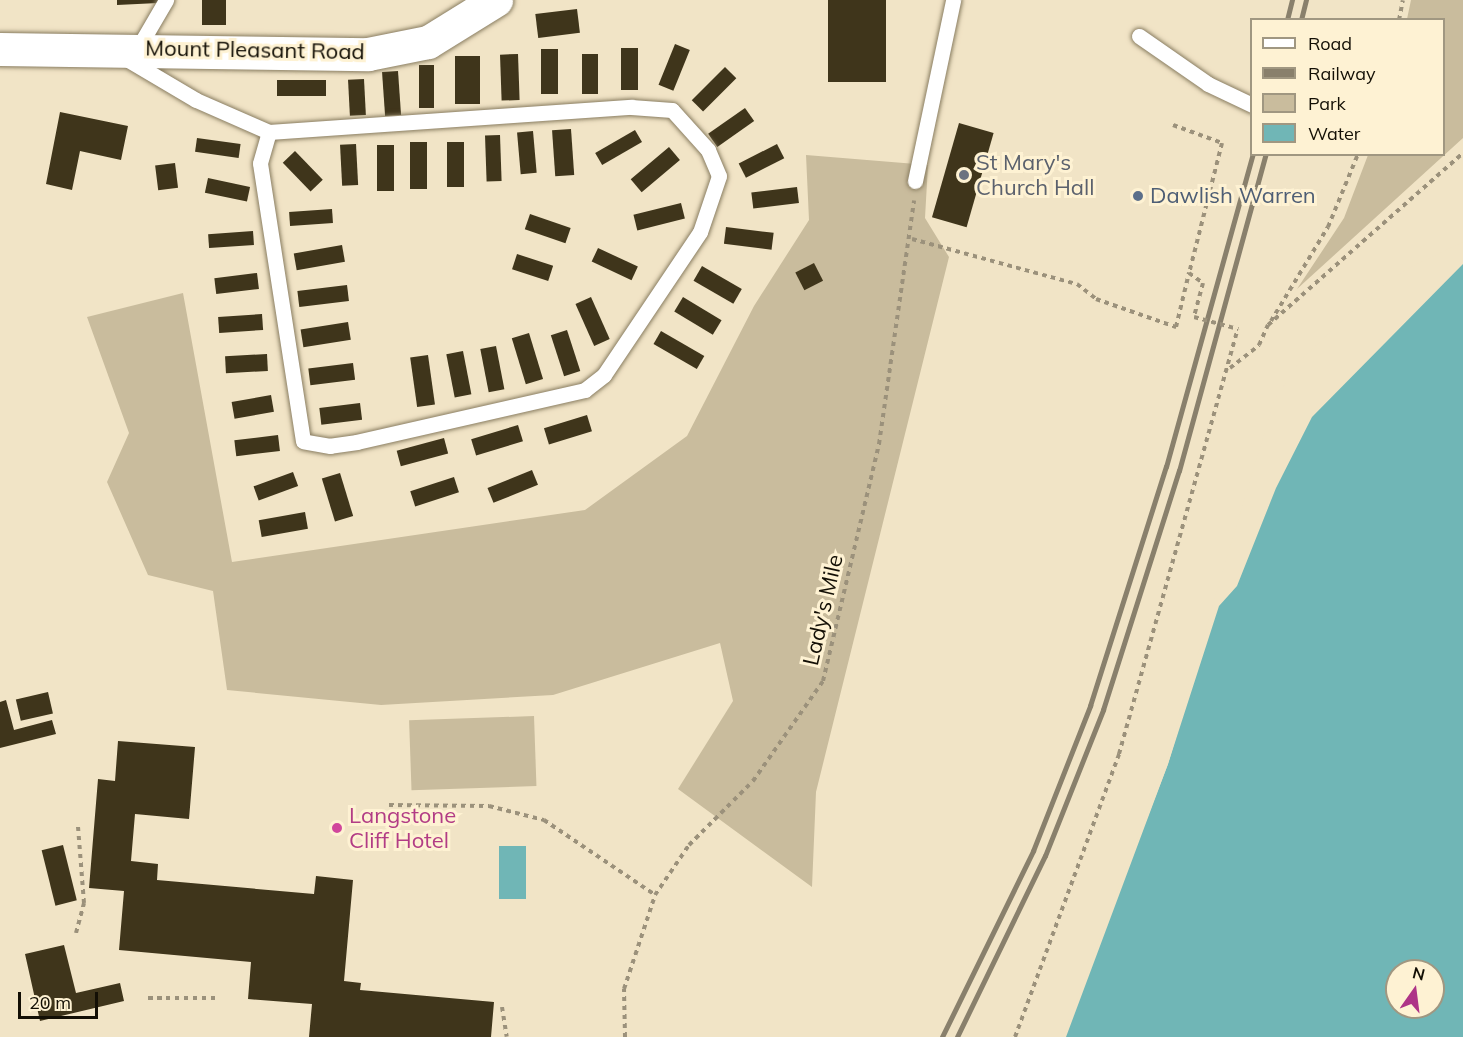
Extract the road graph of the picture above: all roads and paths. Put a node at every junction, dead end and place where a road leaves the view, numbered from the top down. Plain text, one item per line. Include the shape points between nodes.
1 (166, 0) edge
2 (496, 0) edge
3 (953, 0) edge
4 (1403, 0) edge
5 (1399, 18) edge
6 (1138, 36) dead end
7 (122, 48) junction
8 (0, 49) edge
9 (1250, 105) edge
10 (1173, 125) dead end
11 (269, 132) junction
12 (1463, 153) edge
13 (1357, 156) edge
14 (915, 181) joint
15 (912, 239) junction
16 (1189, 273) junction
17 (1268, 326) junction
18 (1229, 369) junction
19 (389, 805) dead end
20 (78, 826) dead end
21 (655, 895) junction
22 (76, 933) dead end
23 (148, 998) dead end
24 (215, 998) dead end
25 (502, 1007) dead end
26 (507, 1037) edge
27 (625, 1037) edge
28 (1015, 1037) edge

1 - 7 lane
2 - 7 street, Mount Pleasant Road via 428,42 368,54
3 - 14 lane
4 - 5 path
6 - 9 lane via 1208,84
7 - 8 street, Mount Pleasant Road
7 - 11 lane via 196,100
10 - 16 path via 1222,143
11 - 11 lane via 631,107 672,110 708,150 719,176 700,232 665,289 604,375 585,390 330,446 303,441 260,163
12 - 17 path
13 - 17 path via 1328,226
14 - 15 path, Lady's Mile
15 - 16 path via 1077,284 1096,299 1176,327
15 - 21 path, Lady's Mile via 879,444 823,681 753,781 697,837
16 - 18 path, bridge via 1203,283 1194,317 1238,329
17 - 18 path via 1259,345
18 - 28 path via 1119,754
19 - 21 path via 489,806 544,820
20 - 22 path via 84,903
21 - 27 path, Lady's Mile via 624,989
23 - 24 path
25 - 26 path

